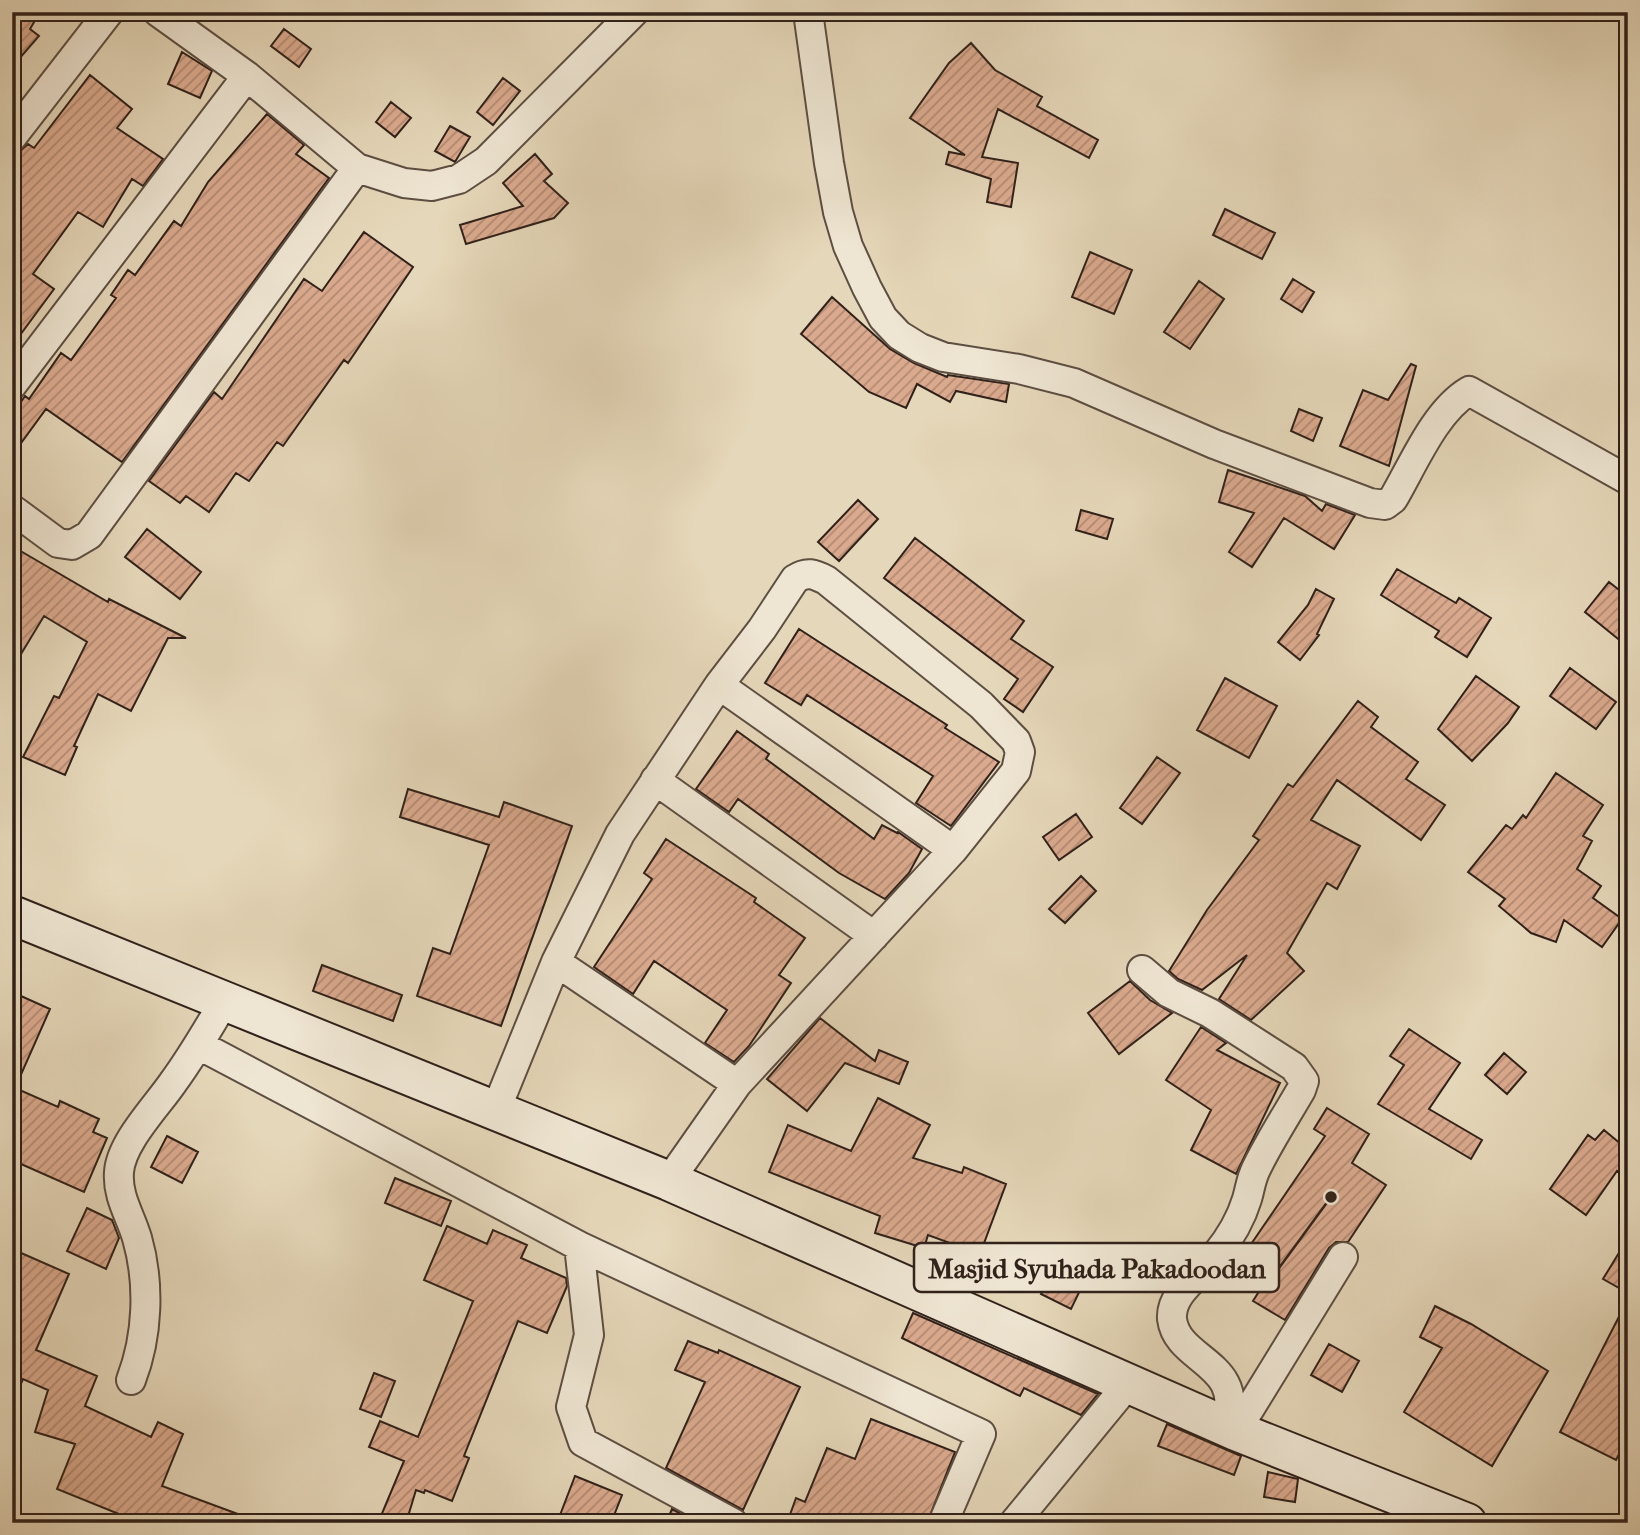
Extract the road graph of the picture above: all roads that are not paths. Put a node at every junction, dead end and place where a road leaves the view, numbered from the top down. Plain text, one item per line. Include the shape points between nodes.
1 (109, 12) edge
2 (158, 12) edge
3 (634, 12) edge
4 (808, 12) edge
5 (247, 76) junction
6 (12, 137) edge
7 (357, 168) junction
8 (12, 385) edge
9 (1628, 480) edge
10 (12, 509) edge
11 (719, 685) junction
12 (655, 780) junction
13 (953, 850) junction
14 (12, 915) edge
15 (874, 936) junction
16 (556, 962) junction
17 (1142, 970) dead end
18 (225, 1000) junction
19 (199, 1045) junction
20 (737, 1084) junction
21 (495, 1112) junction
22 (669, 1181) junction
23 (579, 1245) junction
24 (1343, 1258) dead end
25 (131, 1380) dead end
26 (1128, 1384) junction
27 (1231, 1428) junction
28 (733, 1523) edge
29 (943, 1523) edge
30 (1014, 1523) edge
31 (1467, 1523) edge

1 - 6 street
2 - 5 street
3 - 7 street via 486,160 459,178 432,186 404,183
4 - 9 street via 829,163 848,246 883,318 898,335 920,348 943,357 1074,383 1214,444 1370,503 1385,505 1393,499 1432,431 1456,399 1469,391
5 - 7 street
5 - 8 street
7 - 10 street via 89,535 72,545 58,543
11 - 12 street
11 - 13 street
11 - 13 street via 795,579 812,573 826,580 954,682 1016,741 1020,752 1016,771
12 - 15 street
12 - 16 street via 620,834
13 - 15 street
14 - 18 street
15 - 20 street
16 - 20 street
16 - 21 street
17 - 27 street via 1169,993 1210,1013 1294,1067 1304,1081 1256,1168 1242,1213 1216,1257 1178,1297 1172,1319 1176,1331 1225,1382
18 - 19 street
18 - 21 street
19 - 23 street
19 - 25 street via 130,1142 119,1169 120,1195 137,1240 144,1282 141,1355
20 - 22 street
21 - 22 street
22 - 26 street
23 - 28 street via 589,1335 571,1407 583,1442
23 - 29 street via 981,1434
24 - 27 street
26 - 27 street
26 - 30 street
27 - 31 street

